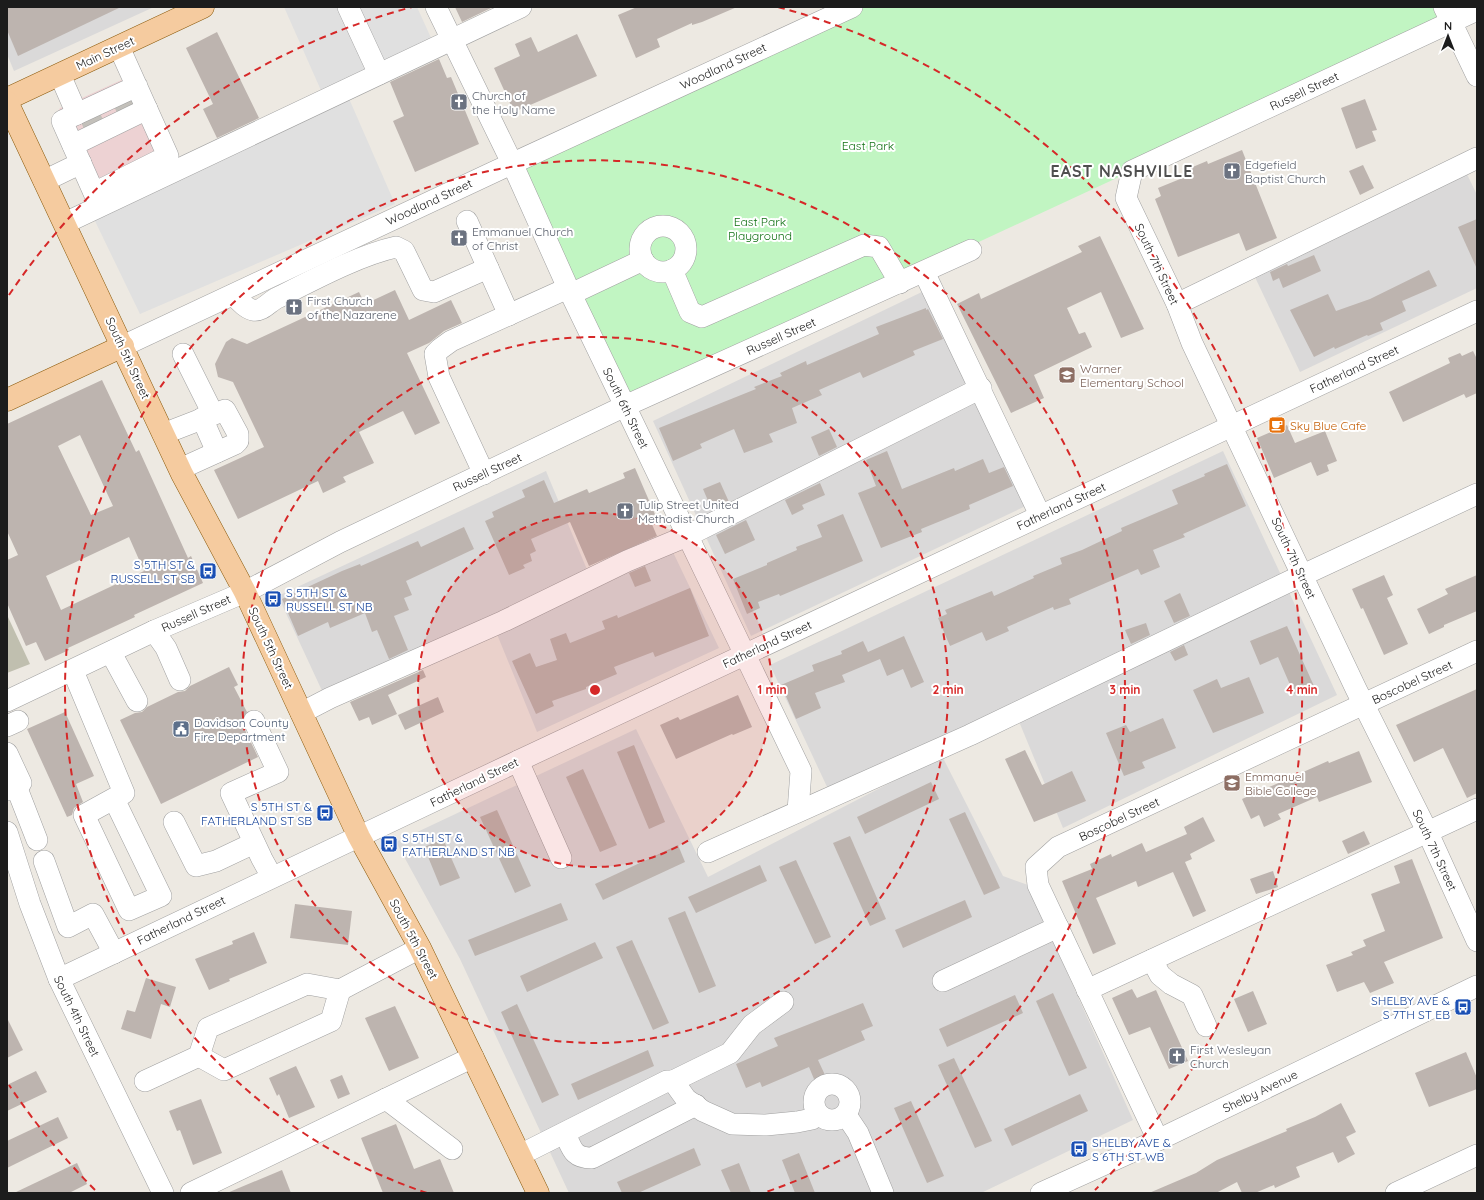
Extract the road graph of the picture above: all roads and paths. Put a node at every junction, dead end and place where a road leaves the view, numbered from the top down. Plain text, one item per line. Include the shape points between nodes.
1 (203, 7) edge
2 (348, 7) edge
3 (436, 7) edge
4 (519, 8) edge
5 (845, 9) edge
6 (1477, 10) edge
7 (1447, 15) edge
8 (451, 40) junction
9 (119, 47) junction
10 (60, 74) junction
11 (379, 74) junction
12 (1477, 76) edge
13 (7, 99) edge
14 (7, 102) edge
15 (111, 111) junction
16 (77, 154) junction
17 (1477, 158) edge
18 (512, 163) junction
19 (1132, 171) joint
20 (44, 181) junction
21 (467, 221) dead end
22 (65, 223) junction
23 (971, 250) dead end
24 (643, 260) junction
25 (488, 268) junction
26 (672, 270) junction
27 (924, 272) junction
28 (900, 283) junction
29 (570, 291) junction
30 (233, 295) junction
31 (1177, 304) junction
32 (1477, 311) edge
33 (509, 315) junction
34 (123, 346) junction
35 (182, 354) dead end
36 (981, 388) junction
37 (7, 400) edge
38 (625, 406) junction
39 (213, 414) junction
40 (1232, 426) junction
41 (163, 434) junction
42 (217, 452) junction
43 (180, 469) junction
44 (484, 474) junction
45 (1477, 494) edge
46 (1040, 515) junction
47 (687, 536) junction
48 (1302, 576) junction
49 (245, 592) junction
50 (154, 631) junction
51 (1477, 651) edge
52 (111, 653) junction
53 (744, 654) junction
54 (73, 671) junction
55 (180, 680) dead end
56 (7, 701) edge
57 (137, 701) dead end
58 (1363, 705) junction
59 (301, 712) junction
60 (254, 721) dead end
61 (7, 753) edge
62 (518, 761) junction
63 (11, 788) edge
64 (114, 799) junction
65 (1477, 810) edge
66 (798, 811) junction
67 (174, 822) dead end
68 (7, 832) edge
69 (1428, 833) junction
70 (359, 837) junction
71 (37, 840) dead end
72 (254, 843) junction
73 (708, 852) dead end
74 (561, 858) dead end
75 (44, 861) dead end
76 (272, 877) junction
77 (1058, 926) junction
78 (1477, 941) edge
79 (420, 948) junction
80 (114, 953) junction
81 (1152, 960) junction
82 (59, 979) junction
83 (944, 981) dead end
84 (1477, 986) edge
85 (340, 990) junction
86 (1087, 990) junction
87 (783, 1002) dead end
88 (1206, 1026) dead end
89 (199, 1056) junction
90 (474, 1057) junction
91 (145, 1081) dead end
92 (673, 1081) junction
93 (386, 1099) junction
94 (696, 1105) junction
95 (818, 1114) junction
96 (846, 1115) junction
97 (565, 1133) junction
98 (1158, 1140) junction
99 (452, 1149) dead end
100 (520, 1155) junction
101 (1477, 1155) edge
102 (533, 1192) edge
103 (163, 1193) edge
104 (192, 1193) edge
105 (883, 1193) edge
106 (1041, 1193) edge
107 (1396, 1193) edge

1 - 9 main road, Main Street
2 - 11 street
3 - 8 street, South 6th Street
4 - 8 street
5 - 18 street, Woodland Street
6 - 7 street, Russell Street
7 - 12 street
7 - 19 street, Russell Street
8 - 11 street
8 - 18 street, South 6th Street
9 - 10 main road, Main Street
9 - 15 street
10 - 13 main road, Main Street
10 - 15 street
11 - 22 street
14 - 20 main road, South 5th Street
15 - 16 street
15 - 16 street via 62,121
15 - 16 street via 168,156 94,193
16 - 20 street
17 - 31 street
18 - 29 street, South 6th Street
18 - 30 street, Woodland Street
19 - 31 street, South 7th Street via 1126,198
20 - 22 main road, South 5th Street
21 - 25 street
22 - 34 main road, South 5th Street
23 - 27 street, Russell Street
24 - 26 street via 652,269 660,272
24 - 26 street via 640,252 643,238 652,229 667,226 681,235 686,249 681,264
24 - 29 street
25 - 30 street via 434,292 423,290 404,251 396,247 380,250 275,299 259,310 252,310
25 - 33 street
26 - 28 street via 690,312 702,317 864,245 879,247
27 - 28 street, Russell Street
27 - 36 street
28 - 38 street, Russell Street
29 - 33 street
29 - 38 street, South 6th Street
30 - 34 street, Woodland Street
31 - 40 street, South 7th Street via 1192,343
32 - 40 street, Fatherland Street
33 - 44 street via 451,341 435,354 439,377
34 - 37 main road, Woodland Street
34 - 41 main road, South 5th Street
35 - 39 street
36 - 46 street
36 - 47 street
38 - 44 street, Russell Street
38 - 47 street, South 6th Street
39 - 41 street
39 - 42 street
39 - 42 street via 238,434 238,441
40 - 46 street, Fatherland Street
40 - 48 street, South 7th Street
41 - 43 main road, South 5th Street
42 - 43 street
43 - 49 main road, South 5th Street
44 - 49 street, Russell Street via 340,542
45 - 48 street
46 - 53 street, Fatherland Street
47 - 53 street, South 6th Street
47 - 59 street
48 - 58 street, South 7th Street
48 - 66 street via 970,735
49 - 50 street, Russell Street
49 - 59 main road, South 5th Street
50 - 52 street, Russell Street
50 - 55 street via 166,648
51 - 58 street, Boscobel Street
52 - 54 street, Russell Street
52 - 57 street
53 - 62 street, Fatherland Street
53 - 66 street, South 6th Street via 801,771
54 - 56 street, Russell Street
54 - 64 street via 124,793
58 - 69 street, South 7th Street
58 - 77 street, Boscobel Street via 1058,847 1036,867 1038,885
59 - 70 main road, South 5th Street
60 - 72 street via 278,772 231,793
61 - 63 street via 21,783
62 - 70 street, Fatherland Street
62 - 74 street
63 - 71 street
64 - 64 street via 84,815 129,910 161,896
65 - 69 street
66 - 73 street
67 - 72 street via 196,866 216,861
68 - 82 street, South 4th Street via 30,904
69 - 78 street, South 7th Street
69 - 81 street
70 - 76 street, Fatherland Street
70 - 79 main road, South 5th Street
72 - 76 street
75 - 80 street via 68,927 93,914
76 - 80 street, Fatherland Street
77 - 83 street
77 - 86 street, Boscobel Street
79 - 85 street
79 - 90 main road, South 5th Street
80 - 82 street, Fatherland Street
81 - 86 street
81 - 88 street via 1160,975 1192,995
82 - 103 street, South 4th Street
84 - 98 street, Shelby Avenue
85 - 89 street via 307,984 208,1028
85 - 89 street via 331,1021 224,1070
86 - 98 street, Boscobel Street
87 - 92 street via 752,1025 730,1053
89 - 91 street
90 - 93 street
90 - 100 main road, South 5th Street
92 - 94 street via 686,1099
92 - 97 street via 667,1081
93 - 99 street
93 - 104 street
94 - 95 street via 703,1111 732,1124 766,1125 797,1122 812,1119
94 - 97 street via 592,1158 582,1158 574,1153
95 - 96 street via 832,1121
95 - 96 street via 814,1108 816,1093 822,1087 836,1084 848,1093 851,1100
96 - 105 street via 858,1133
97 - 100 street
98 - 106 street, Shelby Avenue
100 - 102 main road, South 5th Street
101 - 107 street

